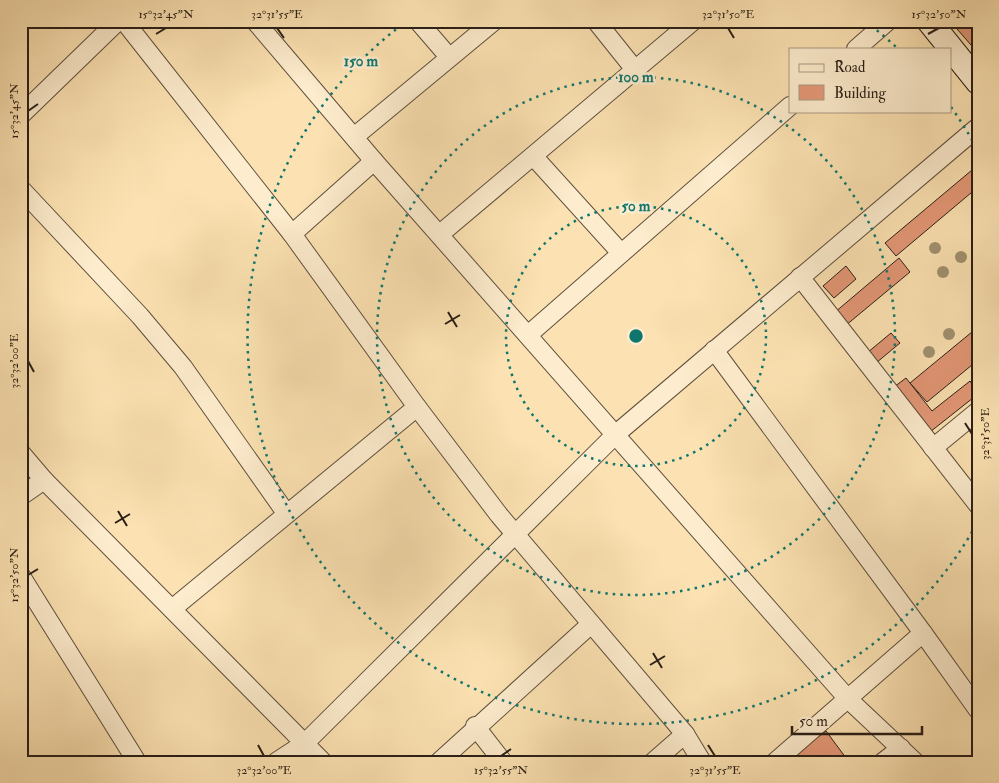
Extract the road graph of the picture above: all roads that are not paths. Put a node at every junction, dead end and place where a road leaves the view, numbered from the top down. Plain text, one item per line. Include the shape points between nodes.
1 (118, 21) edge
2 (124, 21) edge
3 (256, 21) edge
4 (418, 21) edge
5 (494, 21) edge
6 (596, 21) edge
7 (693, 21) edge
8 (888, 21) edge
9 (929, 21) edge
10 (857, 48) edge
11 (449, 57) junction
12 (636, 71) junction
13 (975, 72) edge
14 (789, 107) edge
15 (21, 115) edge
16 (978, 127) edge
17 (354, 137) junction
18 (534, 157) junction
19 (374, 161) junction
20 (21, 190) edge
21 (292, 234) junction
22 (440, 234) junction
23 (621, 253) junction
24 (800, 277) junction
25 (528, 335) junction
26 (714, 350) junction
27 (417, 408) junction
28 (978, 411) edge
29 (616, 434) junction
30 (933, 448) junction
31 (21, 453) edge
32 (44, 480) junction
33 (21, 496) edge
34 (978, 505) edge
35 (286, 513) junction
36 (515, 533) junction
37 (21, 576) edge
38 (172, 609) junction
39 (591, 624) junction
40 (924, 633) junction
41 (848, 699) junction
42 (978, 710) edge
43 (475, 726) junction
44 (685, 734) junction
45 (305, 743) junction
46 (901, 748) junction
47 (778, 761) edge
48 (137, 762) edge
49 (276, 762) edge
50 (323, 762) edge
51 (438, 762) edge
52 (503, 762) edge
53 (653, 762) edge
54 (702, 762) edge
55 (883, 762) edge
56 (915, 762) edge

1 - 15 street
2 - 21 street
3 - 17 street
4 - 11 street
5 - 11 street
6 - 12 street
7 - 12 street
8 - 10 street
9 - 13 street
11 - 17 street
12 - 18 street
14 - 23 street
16 - 24 street
17 - 19 street
18 - 22 street
18 - 23 street
19 - 21 street
19 - 22 street
20 - 35 street via 140,316 183,367
21 - 27 street
22 - 25 street
23 - 25 street
24 - 26 street
24 - 30 street
25 - 29 street
26 - 29 street
26 - 40 street
27 - 35 street
27 - 36 street
28 - 30 street
29 - 36 street
29 - 41 street
30 - 34 street
31 - 32 street
32 - 33 street
32 - 38 street
35 - 38 street
36 - 39 street
36 - 45 street
37 - 48 street
38 - 45 street
39 - 43 street
39 - 44 street
40 - 41 street
40 - 42 street
41 - 46 street
41 - 47 street
43 - 51 street
43 - 52 street
44 - 53 street
44 - 54 street
45 - 49 street
45 - 50 street
46 - 55 street
46 - 56 street

